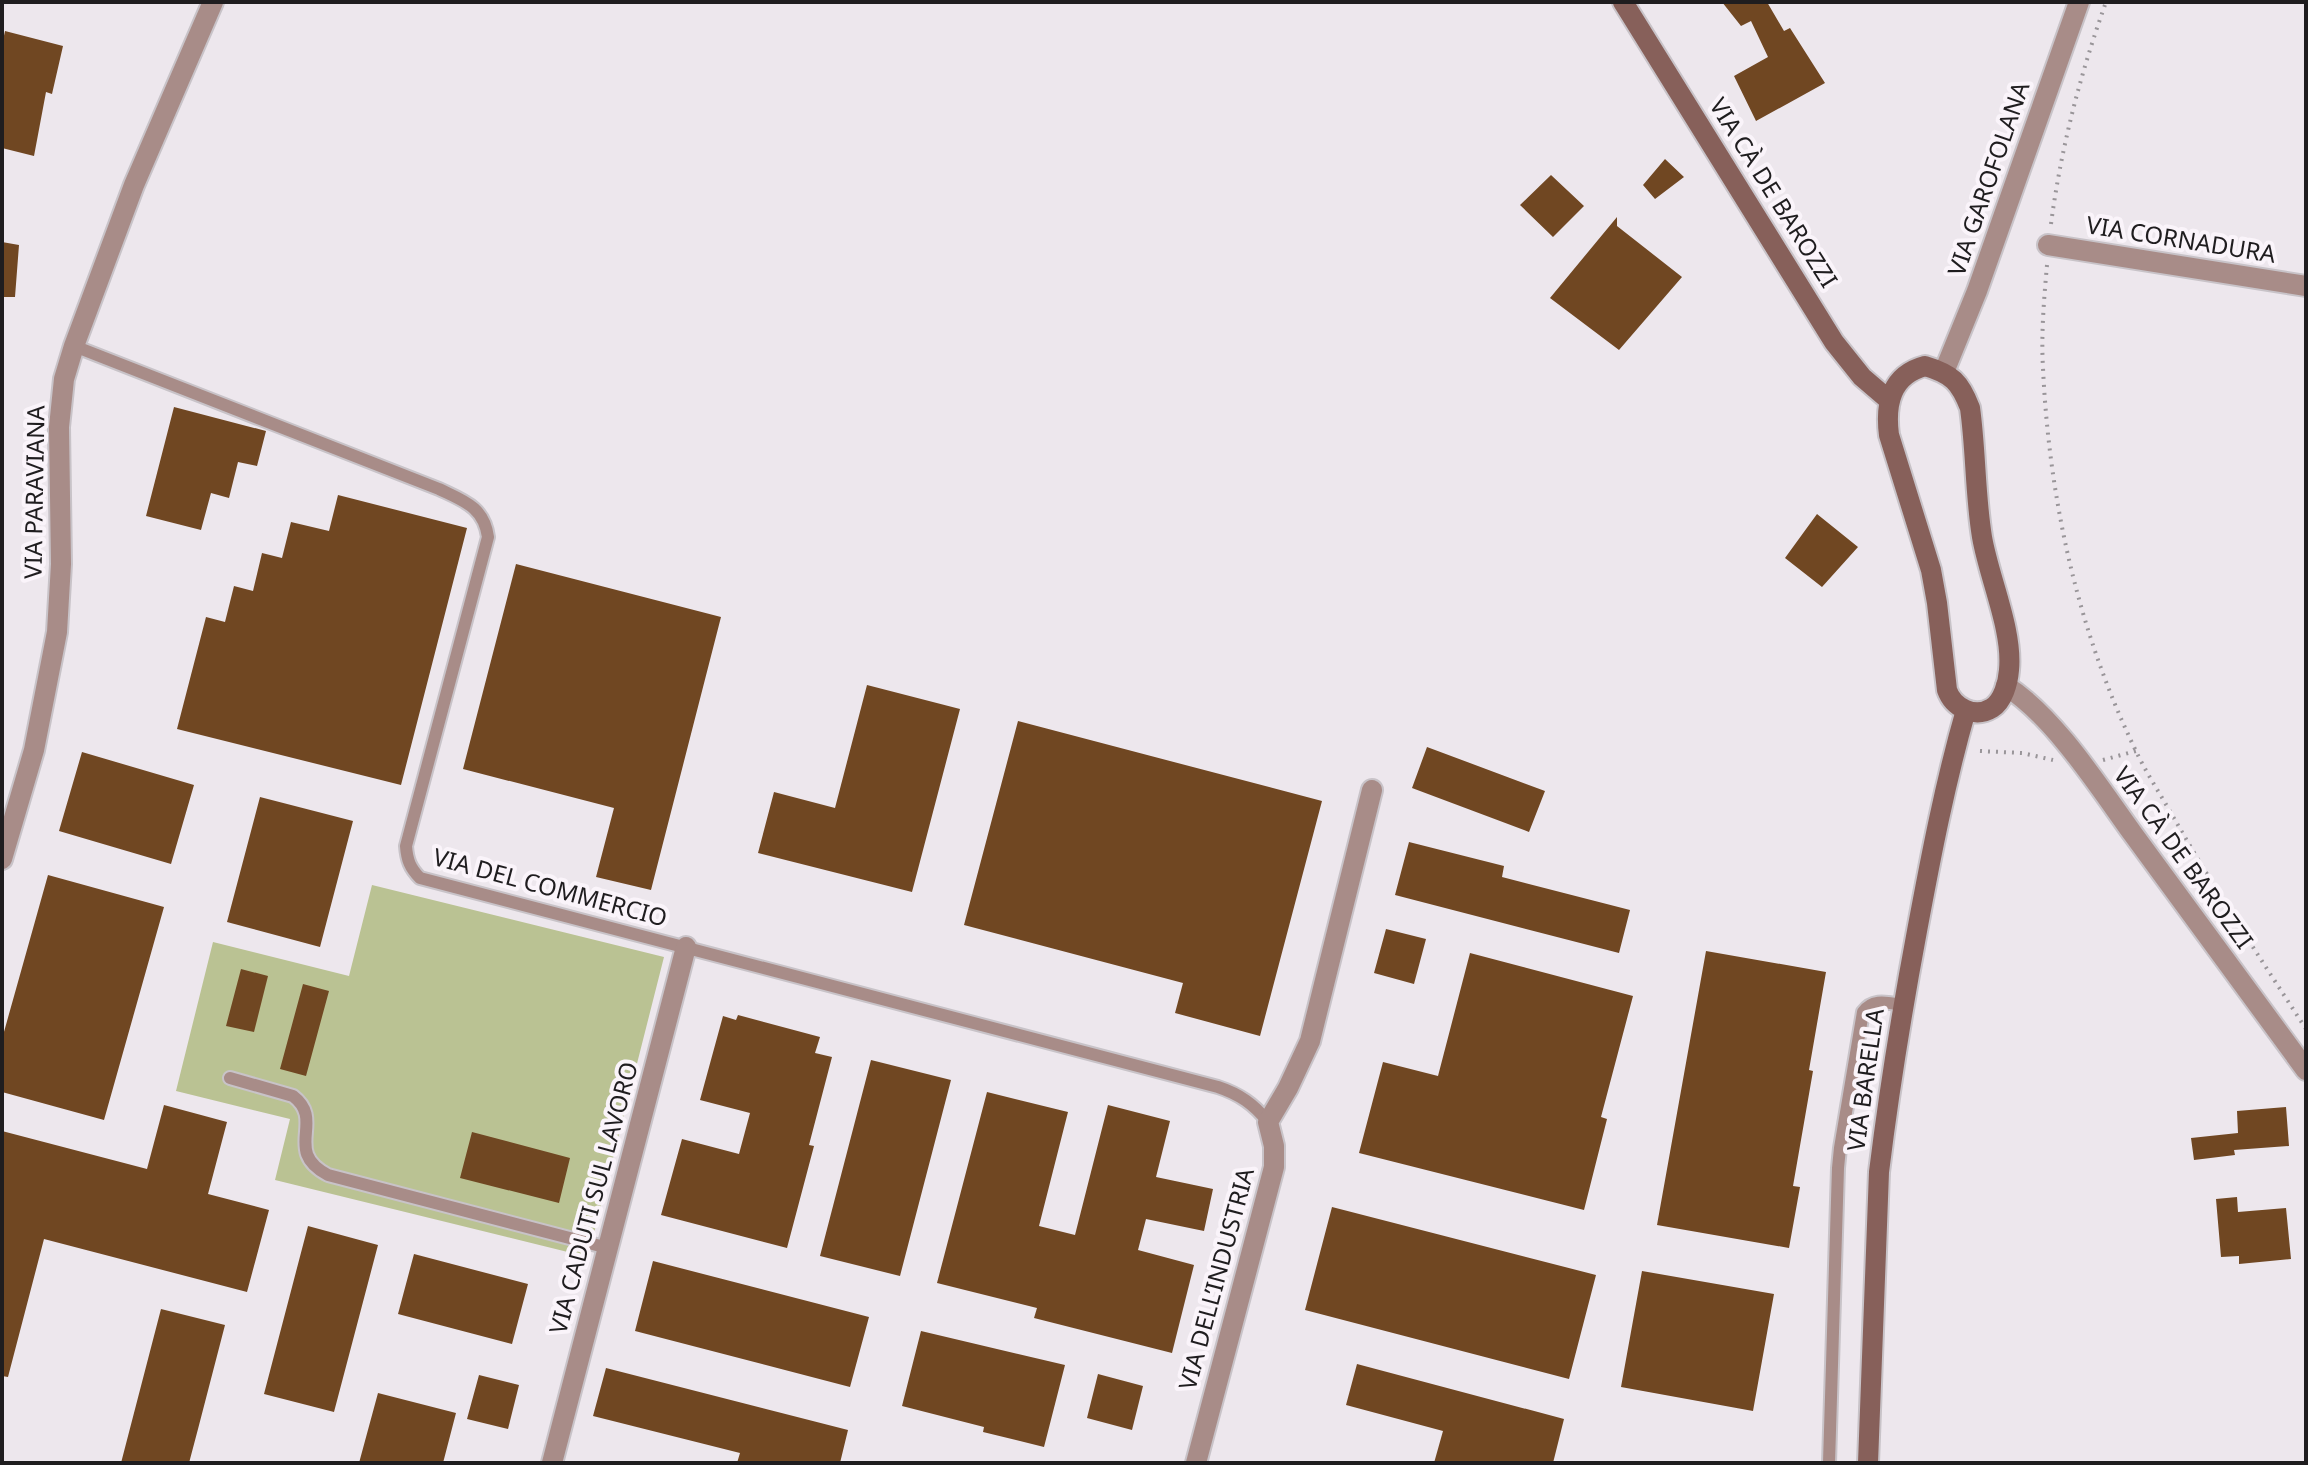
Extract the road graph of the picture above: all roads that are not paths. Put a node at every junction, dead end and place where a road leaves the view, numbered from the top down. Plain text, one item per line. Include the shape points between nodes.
1 (213, 2) edge
2 (1623, 2) edge
3 (2079, 2) edge
4 (2048, 245) road end
5 (2306, 286) edge
6 (74, 346) junction
7 (1944, 372) junction
8 (1890, 401) junction
9 (2006, 686) junction
10 (1966, 710) junction
11 (1372, 790) dead end
12 (2, 859) edge
13 (686, 947) junction
14 (1903, 1005) junction
15 (2306, 1070) edge
16 (230, 1078) dead end
17 (1268, 1122) junction
18 (608, 1248) junction
19 (552, 1463) edge
20 (1196, 1463) edge
21 (1829, 1463) edge
22 (1868, 1463) edge

1 - 6 street, VIA PARAVIANA via 134,185
2 - 8 street, VIA CÀ DE BAROZZI via 1834,342
3 - 7 street, VIA GAROFOLANA
4 - 5 street, VIA CORNADURA
6 - 12 street, VIA PARAVIANA via 60,406 57,632 34,750
6 - 13 lane, VIA DEL COMMERCIO via 439,489 475,509 487,524 488,537 406,846 411,869 420,878
7 - 8 street via 1925,366 1911,369
7 - 9 street via 1958,383 1970,408 1979,519 2007,636
8 - 10 street via 1889,435 1931,570 1947,690 1950,700
9 - 10 street via 1992,708
9 - 15 street, VIA CÀ DE BAROZZI via 2042,716 2091,777
10 - 14 street, VIA BARELLA via 1939,812
11 - 17 street via 1310,1041
13 - 17 lane, VIA DEL COMMERCIO via 1218,1087 1245,1099
13 - 18 street, VIA CADUTI SUL LAVORO
14 - 21 lane via 1878,1002 1863,1012 1842,1133
14 - 22 street, VIA BARELLA via 1879,1172
16 - 18 lane via 300,1102 306,1110 308,1158 328,1175
17 - 20 street, VIA DELL’INDUSTRIA via 1274,1146 1272,1177
18 - 19 street, VIA CADUTI SUL LAVORO

